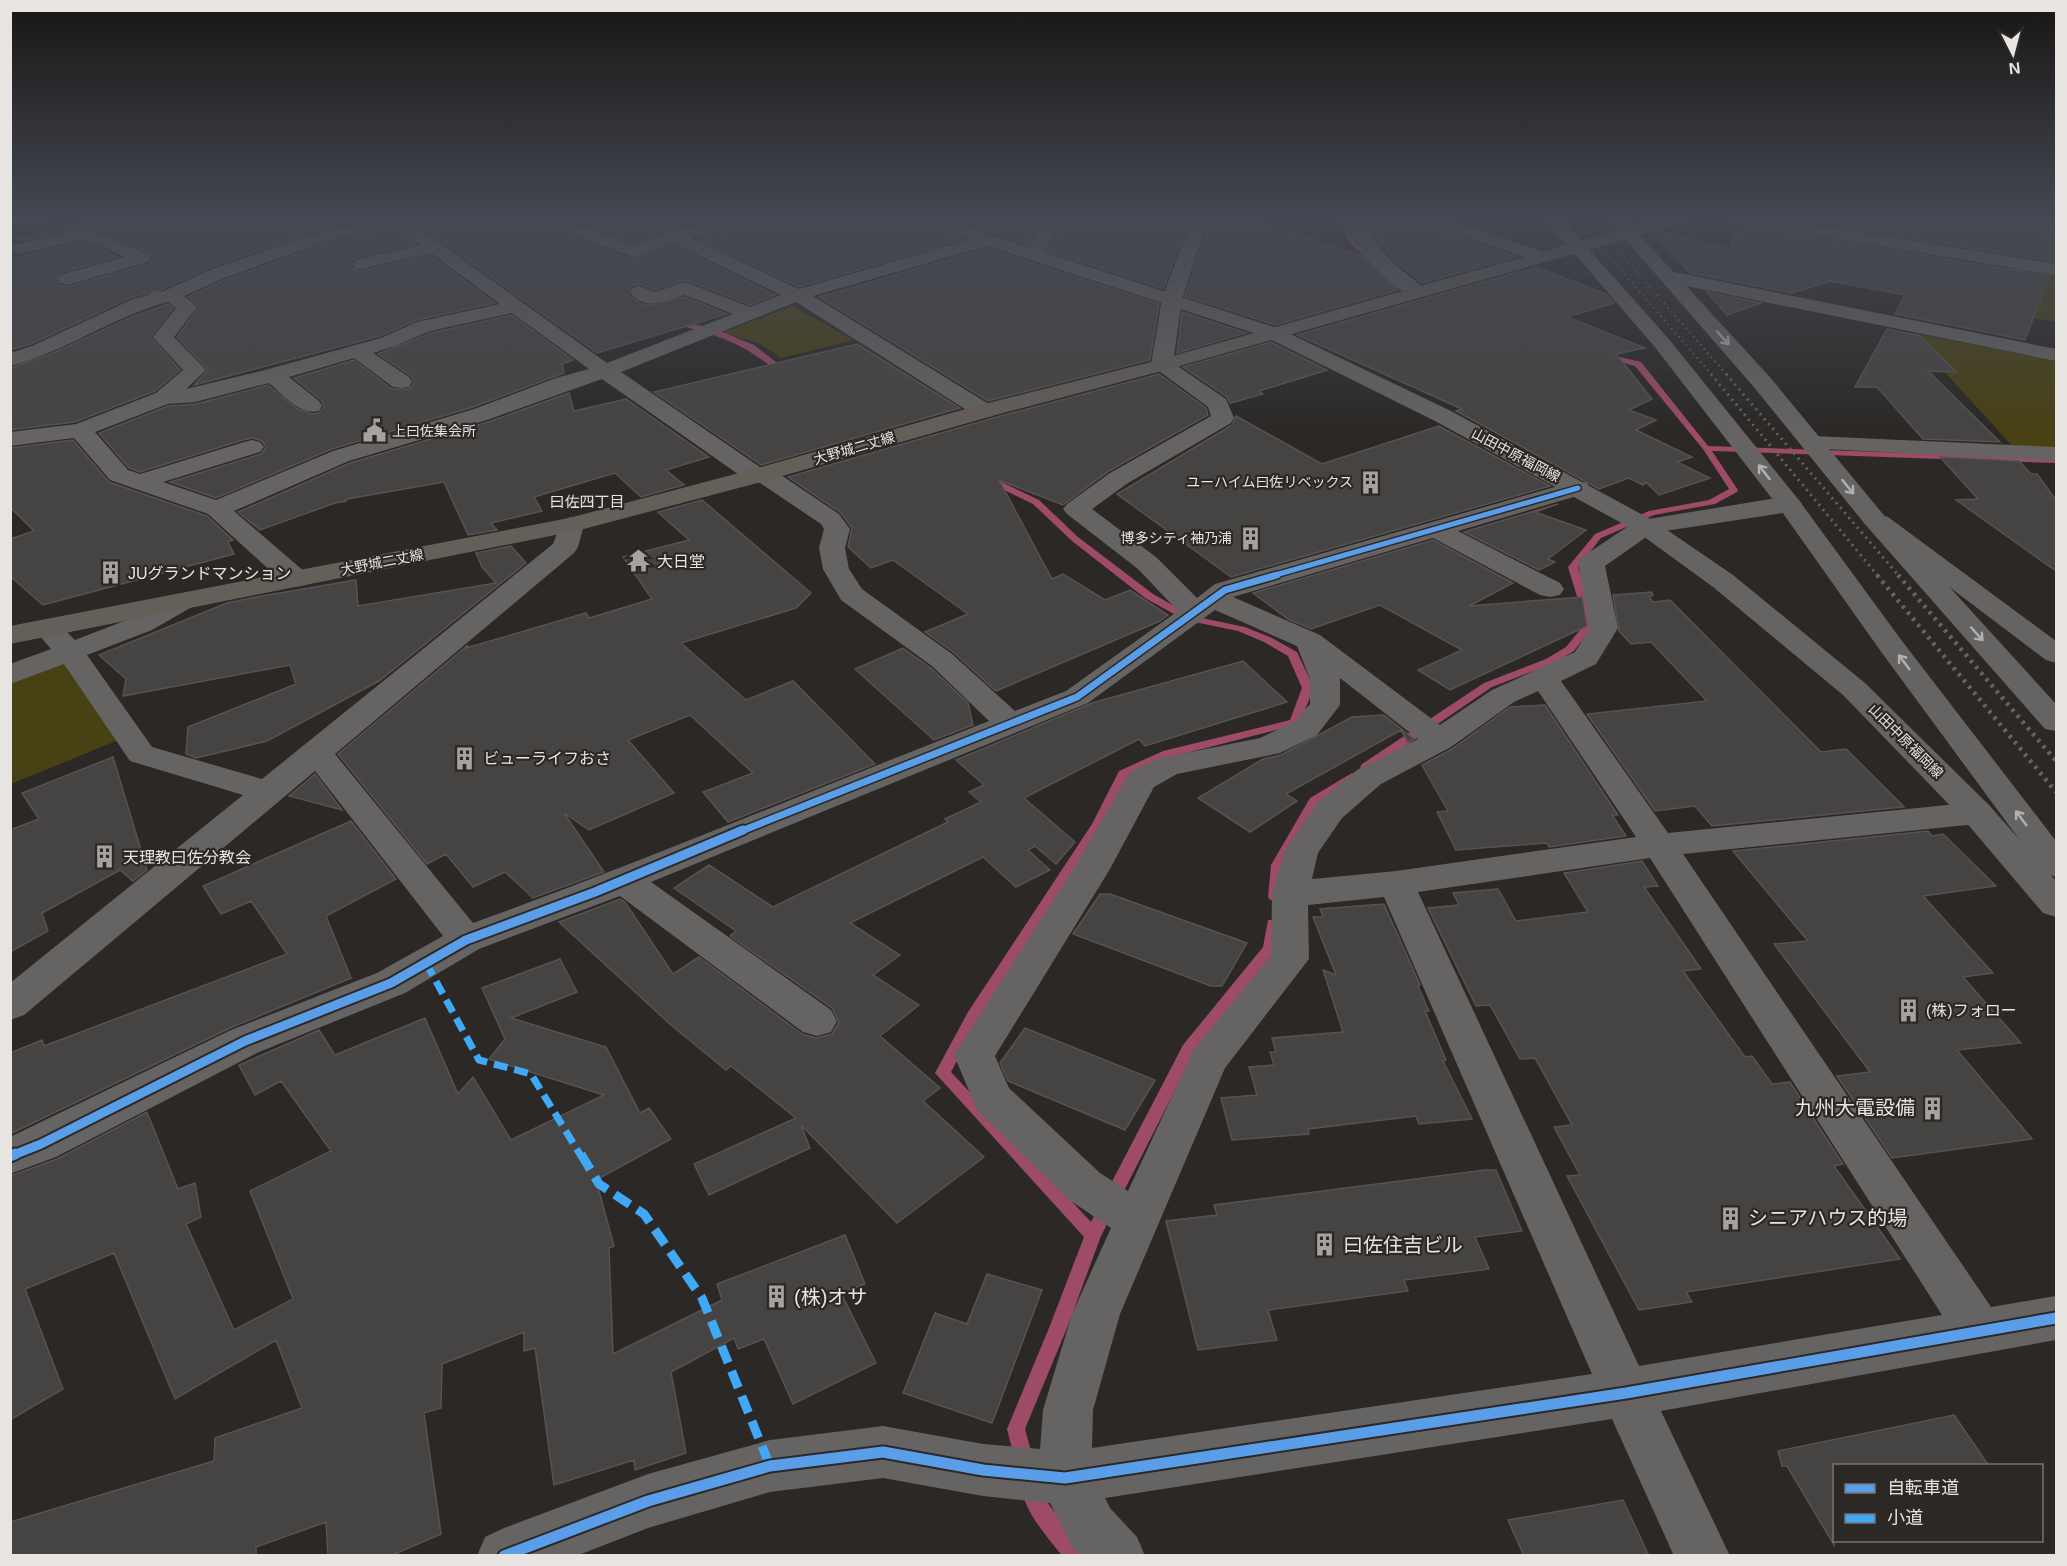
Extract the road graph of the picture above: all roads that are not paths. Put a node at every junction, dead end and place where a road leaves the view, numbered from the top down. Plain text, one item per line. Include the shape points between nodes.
1 (92, 289) edge
2 (184, 289) edge
3 (493, 289) edge
4 (682, 289) edge
5 (688, 289) edge
6 (784, 289) edge
7 (818, 289) edge
8 (1141, 289) edge
9 (1175, 289) edge
10 (1414, 289) edge
11 (1428, 289) edge
12 (1614, 289) edge
13 (1679, 289) edge
14 (1725, 289) edge
15 (639, 292) dead end
16 (1418, 292) junction
17 (171, 295) junction
18 (797, 295) junction
19 (1172, 299) junction
20 (140, 303) junction
21 (516, 306) junction
22 (751, 314) junction
23 (1273, 333) junction
24 (357, 351) junction
25 (2056, 355) edge
26 (10, 360) edge
27 (1162, 364) junction
28 (605, 371) junction
29 (273, 375) junction
30 (401, 382) dead end
31 (164, 398) junction
32 (505, 405) junction
33 (311, 406) dead end
34 (984, 411) junction
35 (530, 422) dead end
36 (80, 430) junction
37 (10, 439) edge
38 (1812, 443) junction
39 (252, 447) dead end
40 (2056, 454) edge
41 (760, 475) junction
42 (139, 482) junction
43 (1578, 488) junction
44 (1789, 504) junction
45 (217, 508) junction
46 (1873, 518) junction
47 (571, 525) junction
48 (1645, 526) junction
49 (1435, 530) junction
50 (296, 579) junction
51 (1550, 589) dead end
52 (180, 602) junction
53 (1204, 606) junction
54 (47, 628) junction
55 (10, 635) edge
56 (1310, 641) junction
57 (70, 652) junction
58 (2056, 654) edge
59 (10, 675) edge
60 (1544, 678) junction
61 (1009, 722) junction
62 (2056, 722) edge
63 (1440, 741) junction
64 (317, 752) junction
65 (269, 792) junction
66 (1977, 813) junction
67 (1659, 845) junction
68 (2056, 865) edge
69 (623, 880) junction
70 (1396, 883) junction
71 (1290, 894) junction
72 (2056, 904) edge
73 (466, 940) junction
74 (10, 1005) edge
75 (817, 1021) dead end
76 (10, 1156) edge
77 (1138, 1222) junction
78 (2056, 1318) edge
79 (1979, 1331) junction
80 (1626, 1393) junction
81 (1065, 1478) junction
82 (504, 1556) edge
83 (1118, 1556) edge
84 (1704, 1556) edge

1 - 20 street
2 - 17 street
3 - 21 street
4 - 15 street via 654,299
5 - 22 street
6 - 18 street
7 - 18 street
8 - 19 street, 山田中原福岡線
9 - 19 street
10 - 16 street
11 - 16 main road, 大野城二丈線
44 -> 12 street via 1661,342
13 -> 38 street
14 - 25 street
16 - 23 main road, 大野城二丈線
17 - 20 street
17 - 31 street via 188,307 163,337 195,370
18 - 22 street
18 - 34 street
19 - 23 street, 山田中原福岡線
19 - 27 street
20 - 26 street
21 - 24 street via 424,326
21 - 28 street
22 - 28 street
23 - 27 main road, 大野城二丈線
23 - 43 street, 山田中原福岡線 via 1443,416
24 - 29 street
24 - 30 street
27 - 34 main road, 大野城二丈線
27 - 53 street via 1218,404 1223,418 1119,478 1076,509
28 - 32 street
28 - 41 street
29 - 31 street via 195,395
29 - 33 street
31 - 36 street
32 - 35 street
32 - 45 street via 341,456
34 - 41 main road, 大野城二丈線
36 - 37 street
36 - 42 street via 119,475
38 - 40 street
38 -> 46 street
39 - 42 street
41 - 47 main road, 大野城二丈線
41 - 61 street via 830,519 837,529 832,548 836,568 851,594 942,660
42 - 45 street
43 - 48 street, 山田中原福岡線
43 - 49 street
44 - 48 street
68 -> 44 street
45 - 50 street
46 - 58 street
46 -> 62 street
47 - 50 main road, 大野城二丈線
47 - 64 street via 565,547
48 - 60 street via 1591,564 1604,628 1586,658
48 - 66 street, 山田中原福岡線 via 1723,581 1854,689
49 - 51 street
49 - 53 street via 1226,590
50 - 52 main road, 大野城二丈線
52 - 54 main road, 大野城二丈線
52 - 57 street via 142,624
53 - 56 street
53 - 61 street via 1077,697
54 - 55 main road, 大野城二丈線
54 - 57 street
56 - 63 street
56 - 77 street via 1325,679 1324,705 1306,728 1269,746 1167,766 1141,780 1092,869 974,1055 992,1098 1084,1186
57 - 59 street
57 - 65 street via 141,754
60 - 63 street via 1503,696
60 - 67 street
61 - 69 street
63 - 71 street via 1369,777 1330,810 1301,852
64 - 65 street
64 - 73 street
65 - 74 street
66 - 67 street
66 - 72 street, 山田中原福岡線
67 - 70 street
67 - 79 street
69 - 73 street
69 - 75 street
70 - 71 street
70 - 80 street
71 - 77 street via 1290,958 1208,1060
73 - 76 street via 391,983 245,1041
77 - 81 street via 1096,1314 1068,1410
78 - 79 street
79 - 80 street
80 - 81 street
80 - 84 street
81 - 82 street via 983,1470 883,1452 770,1466 648,1501
81 - 83 street via 1091,1527

